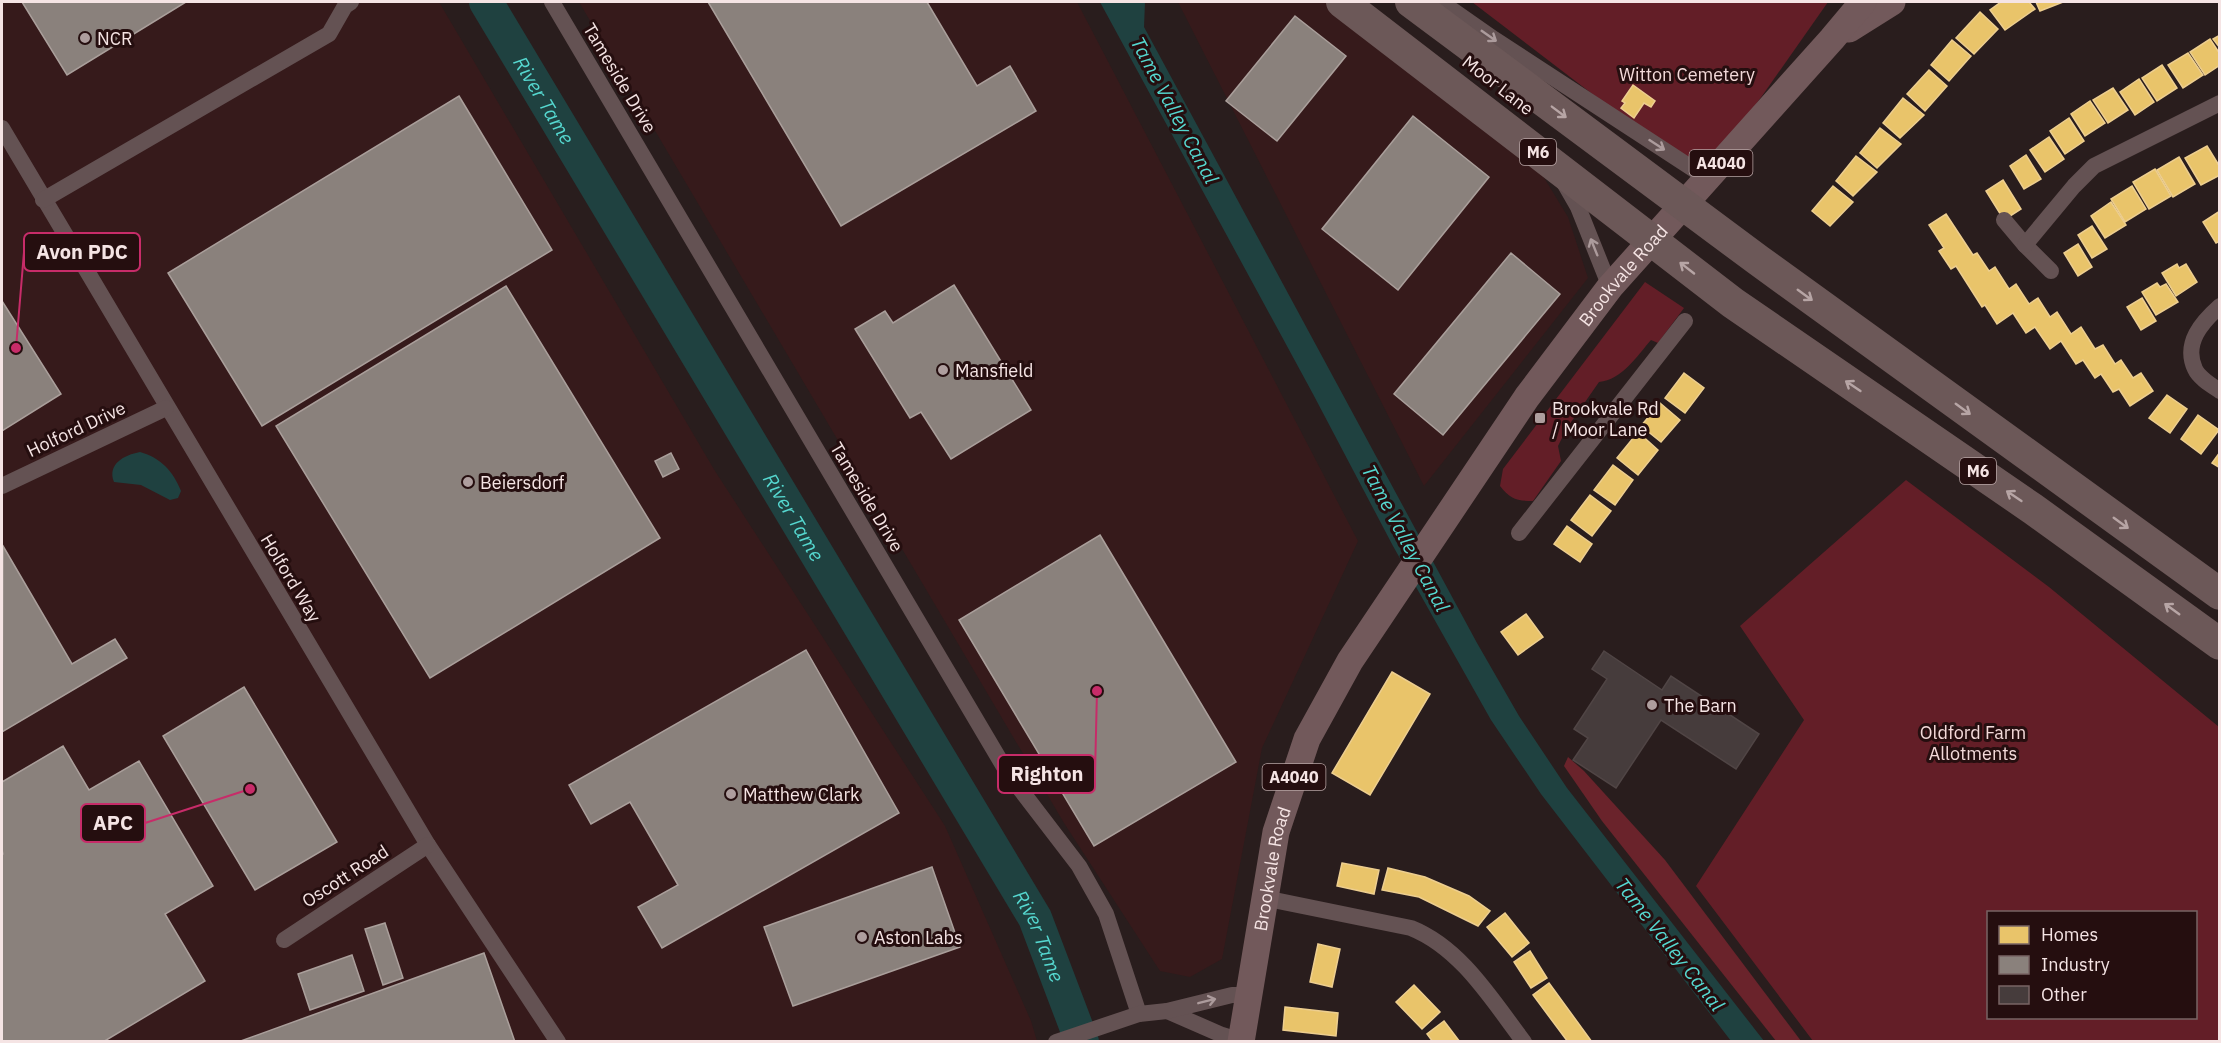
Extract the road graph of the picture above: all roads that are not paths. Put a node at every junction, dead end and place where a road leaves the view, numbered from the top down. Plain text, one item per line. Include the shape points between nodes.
1 (351, 2) edge
2 (552, 2) edge
3 (1342, 2) edge
4 (1363, 2) edge
5 (1411, 2) edge
6 (1442, 2) edge
7 (1863, 2) edge
8 (1892, 2) edge
9 (1832, 39) junction
10 (2218, 109) edge
11 (2, 128) edge
12 (1707, 178) junction
13 (44, 200) junction
14 (2004, 220) dead end
15 (2025, 245) junction
16 (2051, 271) dead end
17 (1610, 287) junction
18 (2220, 306) edge
19 (1685, 321) dead end
20 (2220, 391) edge
21 (166, 408) junction
22 (2, 486) edge
23 (1520, 533) dead end
24 (2220, 594) edge
25 (2220, 644) edge
26 (428, 845) junction
27 (1264, 898) junction
28 (284, 940) dead end
29 (1247, 995) junction
30 (1167, 1011) junction
31 (1139, 1014) junction
32 (558, 1041) edge
33 (1056, 1041) edge
34 (1241, 1041) edge
35 (1524, 1041) edge

1 - 13 street via 329,34
2 - 31 street, Tameside Drive via 1007,772 1079,866 1106,914
25 -> 3 highway, M6 via 2033,509 1733,303
17 -> 4 street, Moor Lane via 1578,207 1541,143
5 -> 24 highway, M6 via 1758,260
6 -> 12 street, Moor Lane
7 - 9 main road, Brookvale Road / A4040
8 - 9 main road, Brookvale Road / A4040
9 - 12 main road, Brookvale Road / A4040
10 - 15 street via 2094,166
11 - 13 street, Holford Way
12 - 17 main road, Brookvale Road / A4040
13 - 21 street, Holford Way
14 - 15 street
15 - 16 street
17 - 27 main road, Brookvale Road / A4040 via 1527,397 1350,661 1307,739 1276,832
18 - 20 street via 2197,329 2192,357 2200,376
19 - 23 street
21 - 22 street, Holford Drive
21 - 26 street, Holford Way
26 - 28 street, Oscott Road
26 - 32 street, Holford Way
27 - 29 main road, Brookvale Road / A4040
27 - 35 street via 1411,928 1430,936 1458,958
30 -> 29 street via 1232,994
29 - 34 main road, Brookvale Road / A4040
30 - 31 street
30 - 34 street
31 - 33 street

